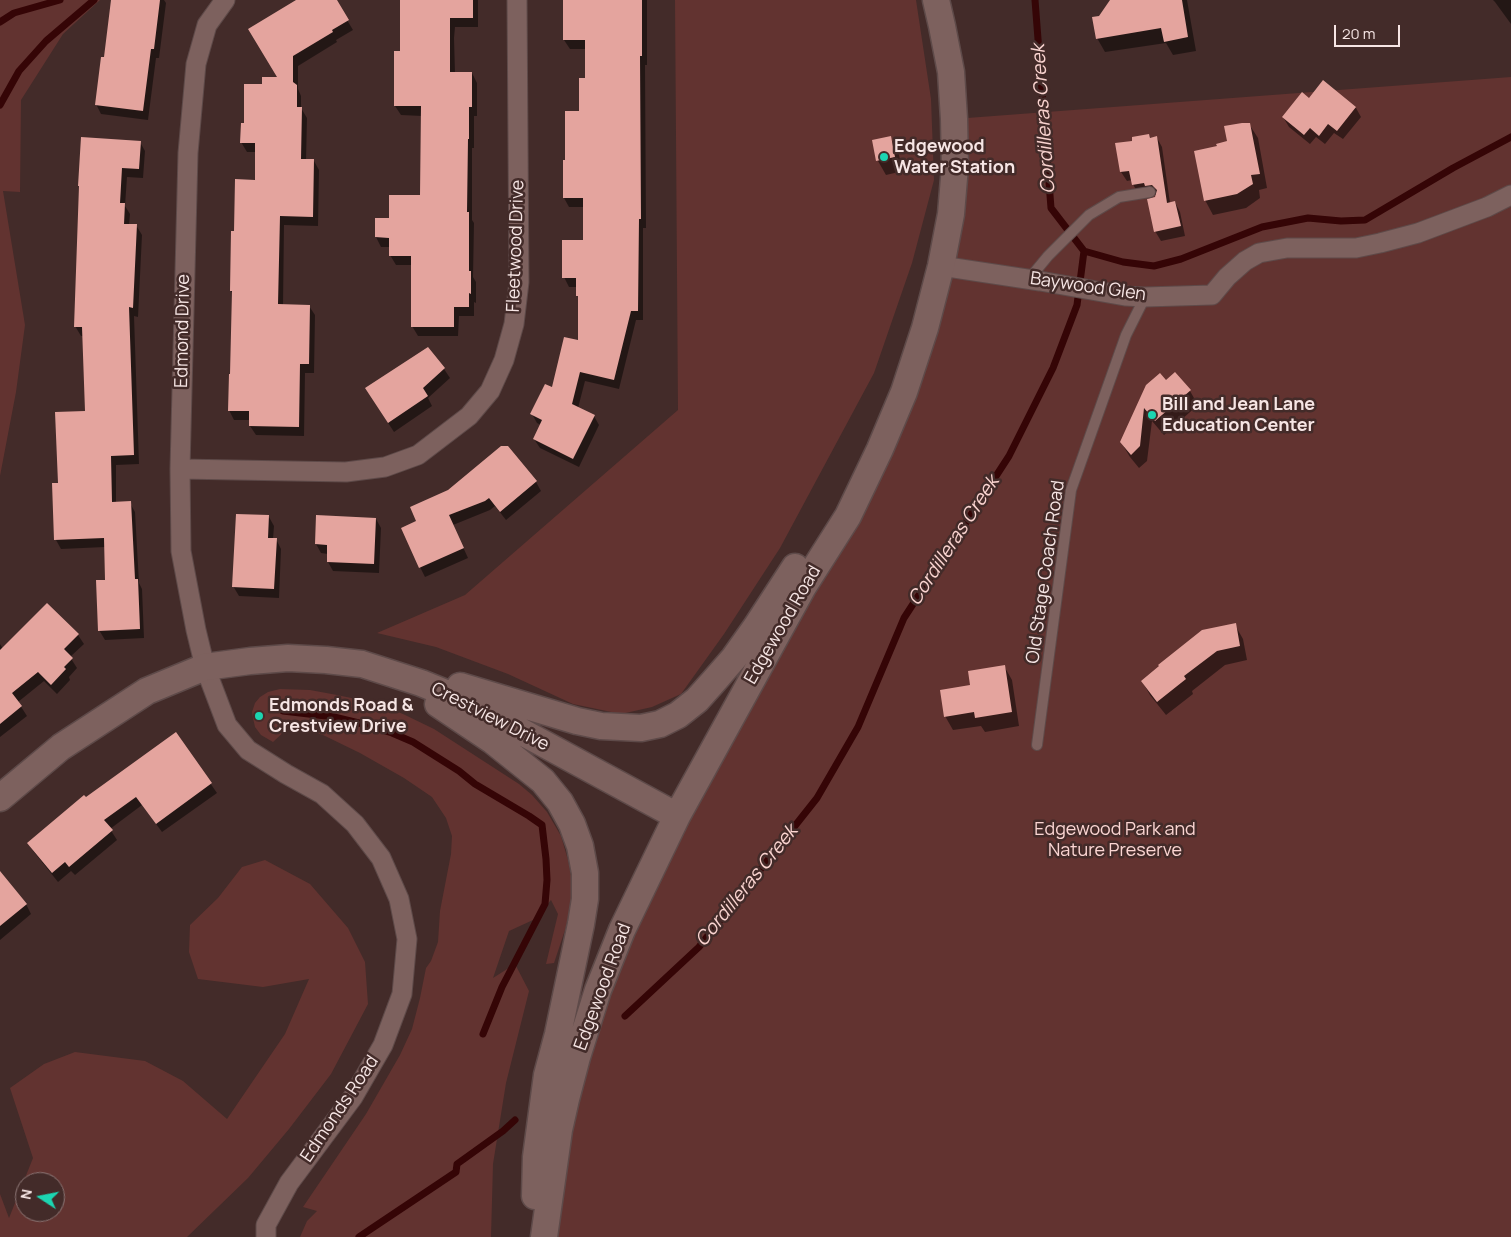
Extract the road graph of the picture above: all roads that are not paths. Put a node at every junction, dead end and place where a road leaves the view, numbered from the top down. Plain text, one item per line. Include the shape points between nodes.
1 (225, 0) edge
2 (518, 0) edge
3 (936, 0) edge
4 (1150, 192) dead end
5 (1511, 195) edge
6 (940, 266) junction
7 (1034, 280) junction
8 (1144, 297) junction
9 (904, 392) junction
10 (180, 469) junction
11 (362, 664) junction
12 (205, 667) junction
13 (1038, 745) dead end
14 (0, 798) edge
15 (677, 816) junction
16 (266, 1231) edge
17 (249, 1237) edge
18 (538, 1237) edge
19 (544, 1237) edge

1 - 10 street, Edmond Drive via 208,25 196,64 188,153
2 - 10 street, Fleetwood Drive via 519,282 514,324 504,360 490,391 469,416 418,455 385,467 346,472
3 - 6 main road, Edgewood Road via 951,72 955,166 951,214
4 - 7 lane via 1118,198 1089,215 1048,256
5 - 8 street, Baywood Glen via 1418,234 1380,244 1356,248 1287,248 1259,253 1227,277 1212,295
6 - 7 street, Baywood Glen
6 - 9 main road, Edgewood Road via 925,328
7 - 8 street, Baywood Glen
8 - 13 lane, Old Stage Coach Road via 1126,335 1071,490
9 - 11 main road via 756,627 714,681 678,715 660,724 641,728 601,726 449,683
9 - 15 main road, Edgewood Road via 848,516 803,587
10 - 12 street, Edmond Drive via 181,552
11 - 12 main road, Crestview Drive via 288,658
11 - 15 main road, Crestview Drive via 463,700
11 - 18 main road via 429,698 525,766 560,802 580,846 585,872 585,899 546,1084 536,1157
12 - 14 main road, Crestview Drive via 147,691 126,704 61,747
12 - 16 street, Edmonds Road via 227,724 248,750 322,794 355,824 381,858 399,899 407,939 402,994 383,1045 353,1097 289,1183
15 - 19 main road, Edgewood Road via 622,930 598,990 559,1130
16 - 17 street

